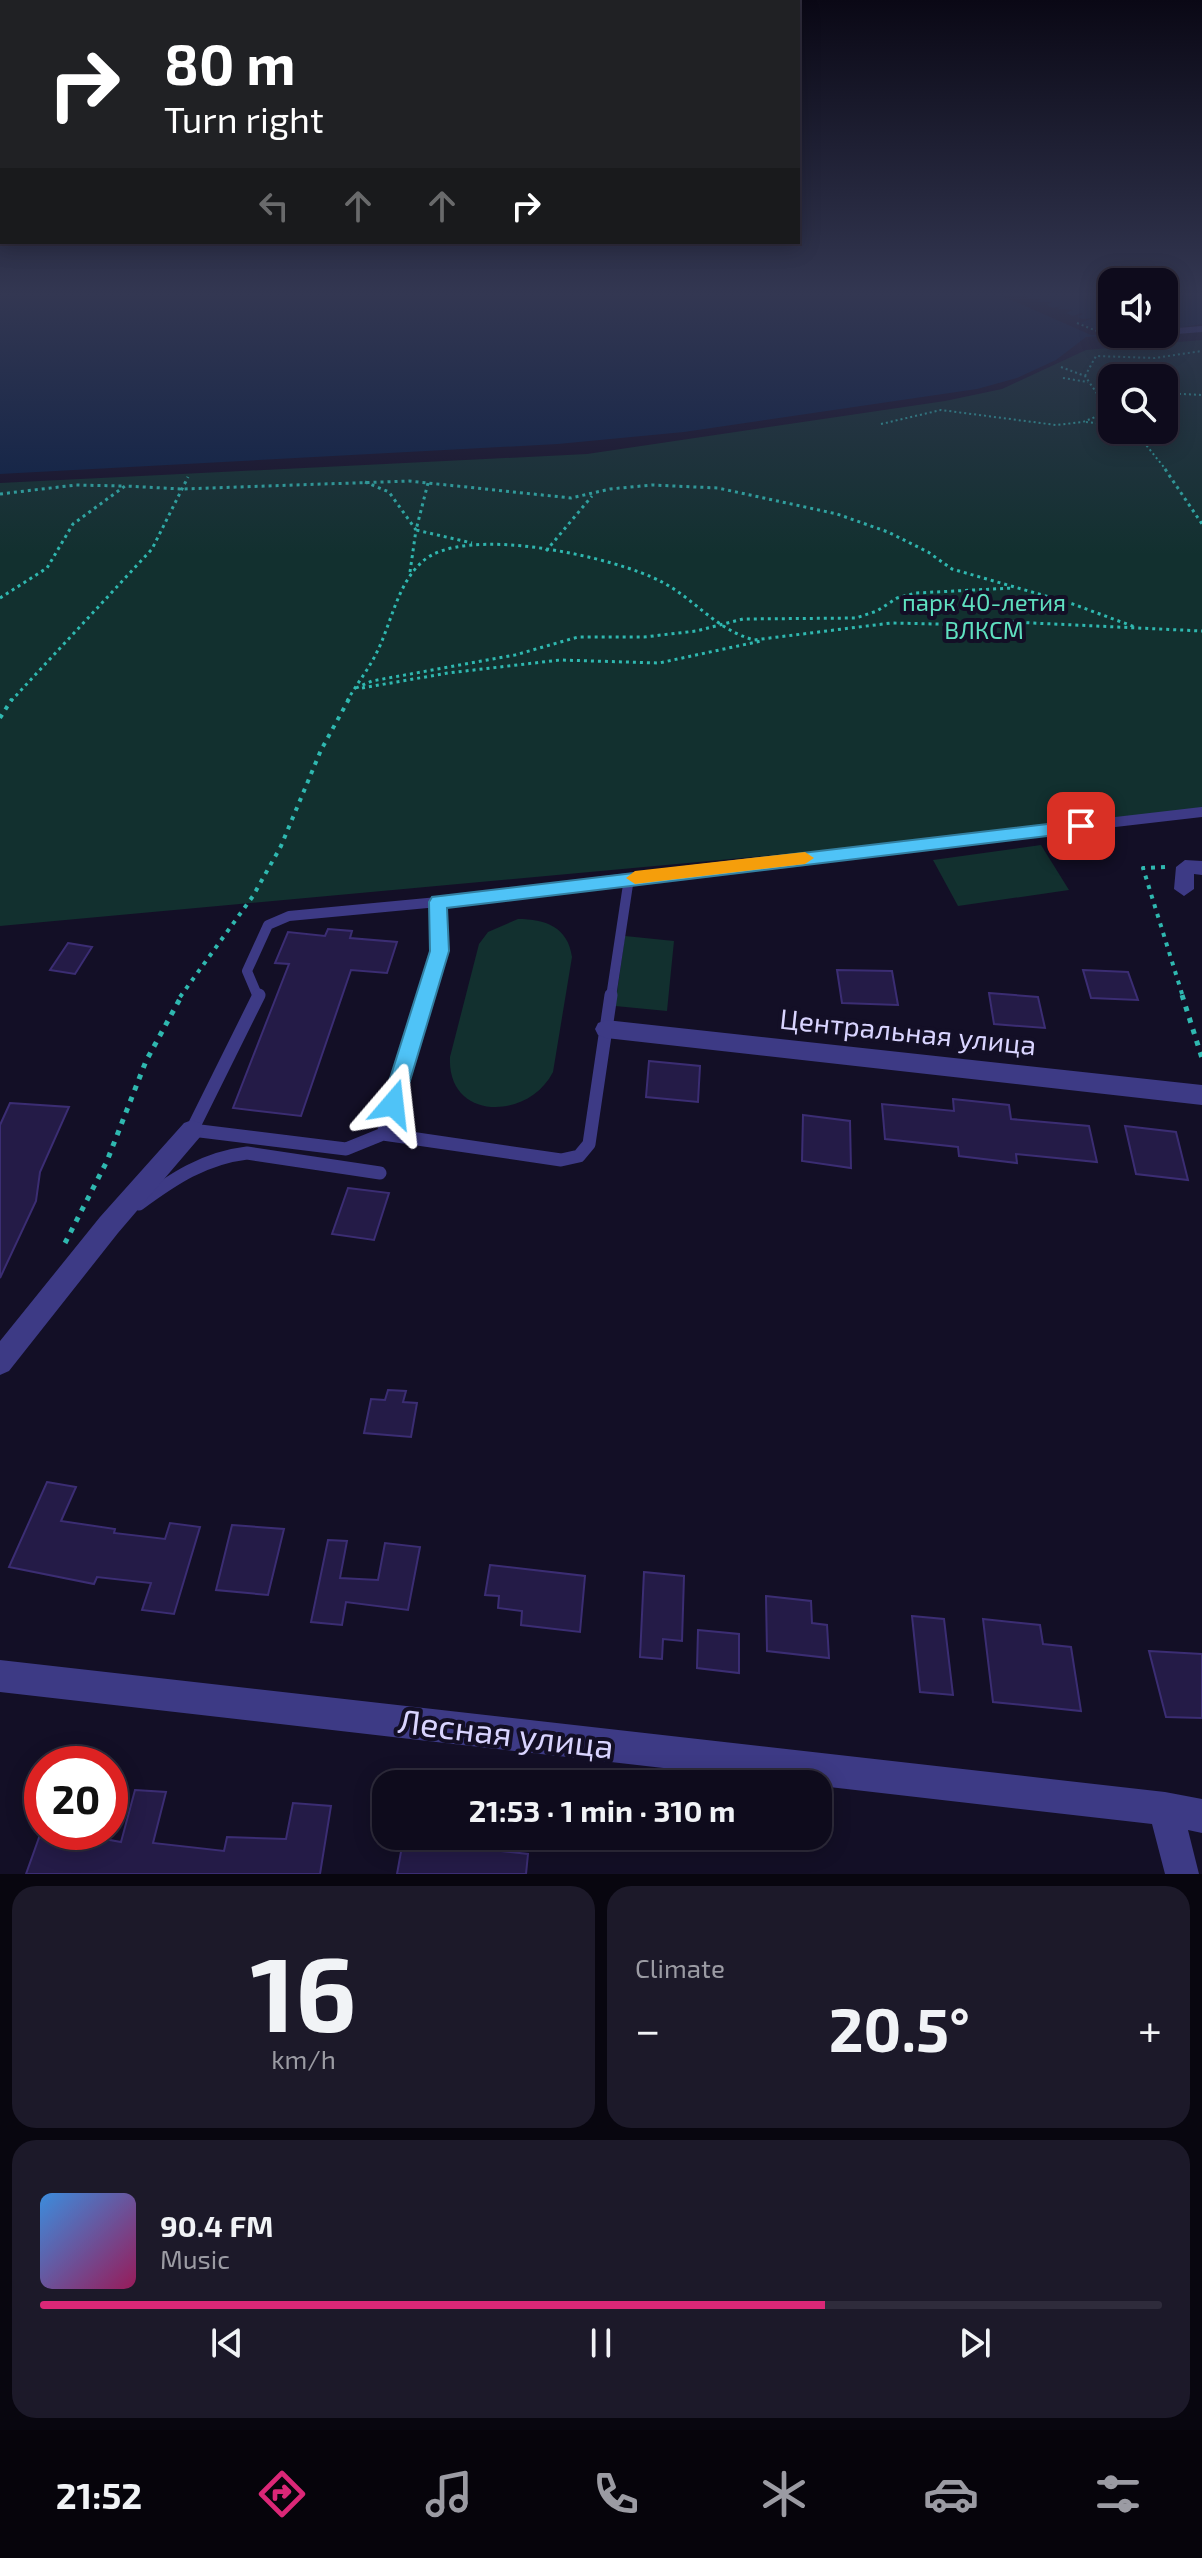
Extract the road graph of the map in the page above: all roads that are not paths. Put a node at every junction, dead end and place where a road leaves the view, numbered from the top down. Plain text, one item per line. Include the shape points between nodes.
1 (1202, 812) edge
2 (1193, 868) edge
3 (629, 878) junction
4 (1184, 889) dead end
5 (438, 902) junction
6 (606, 1029) junction
7 (1202, 1095) edge
8 (192, 1130) junction
9 (383, 1134) junction
10 (380, 1173) dead end
11 (109, 1225) junction
12 (0, 1362) edge
13 (0, 1676) edge
14 (1165, 1809) junction
15 (1202, 1816) edge
16 (1182, 1874) edge

1 - 3 lane
2 - 4 street
3 - 5 lane
3 - 6 lane
5 - 8 lane via 289,916 268,925 247,971 259,995
5 - 9 lane via 439,951
6 - 7 street, Центральная улица
6 - 9 lane via 589,1144 579,1156 561,1160
8 - 9 lane via 346,1149
8 - 11 street
10 - 11 lane via 247,1153 212,1158 183,1172
11 - 12 street
13 - 14 street, Лесная улица
14 - 15 street, Лесная улица
14 - 16 street

